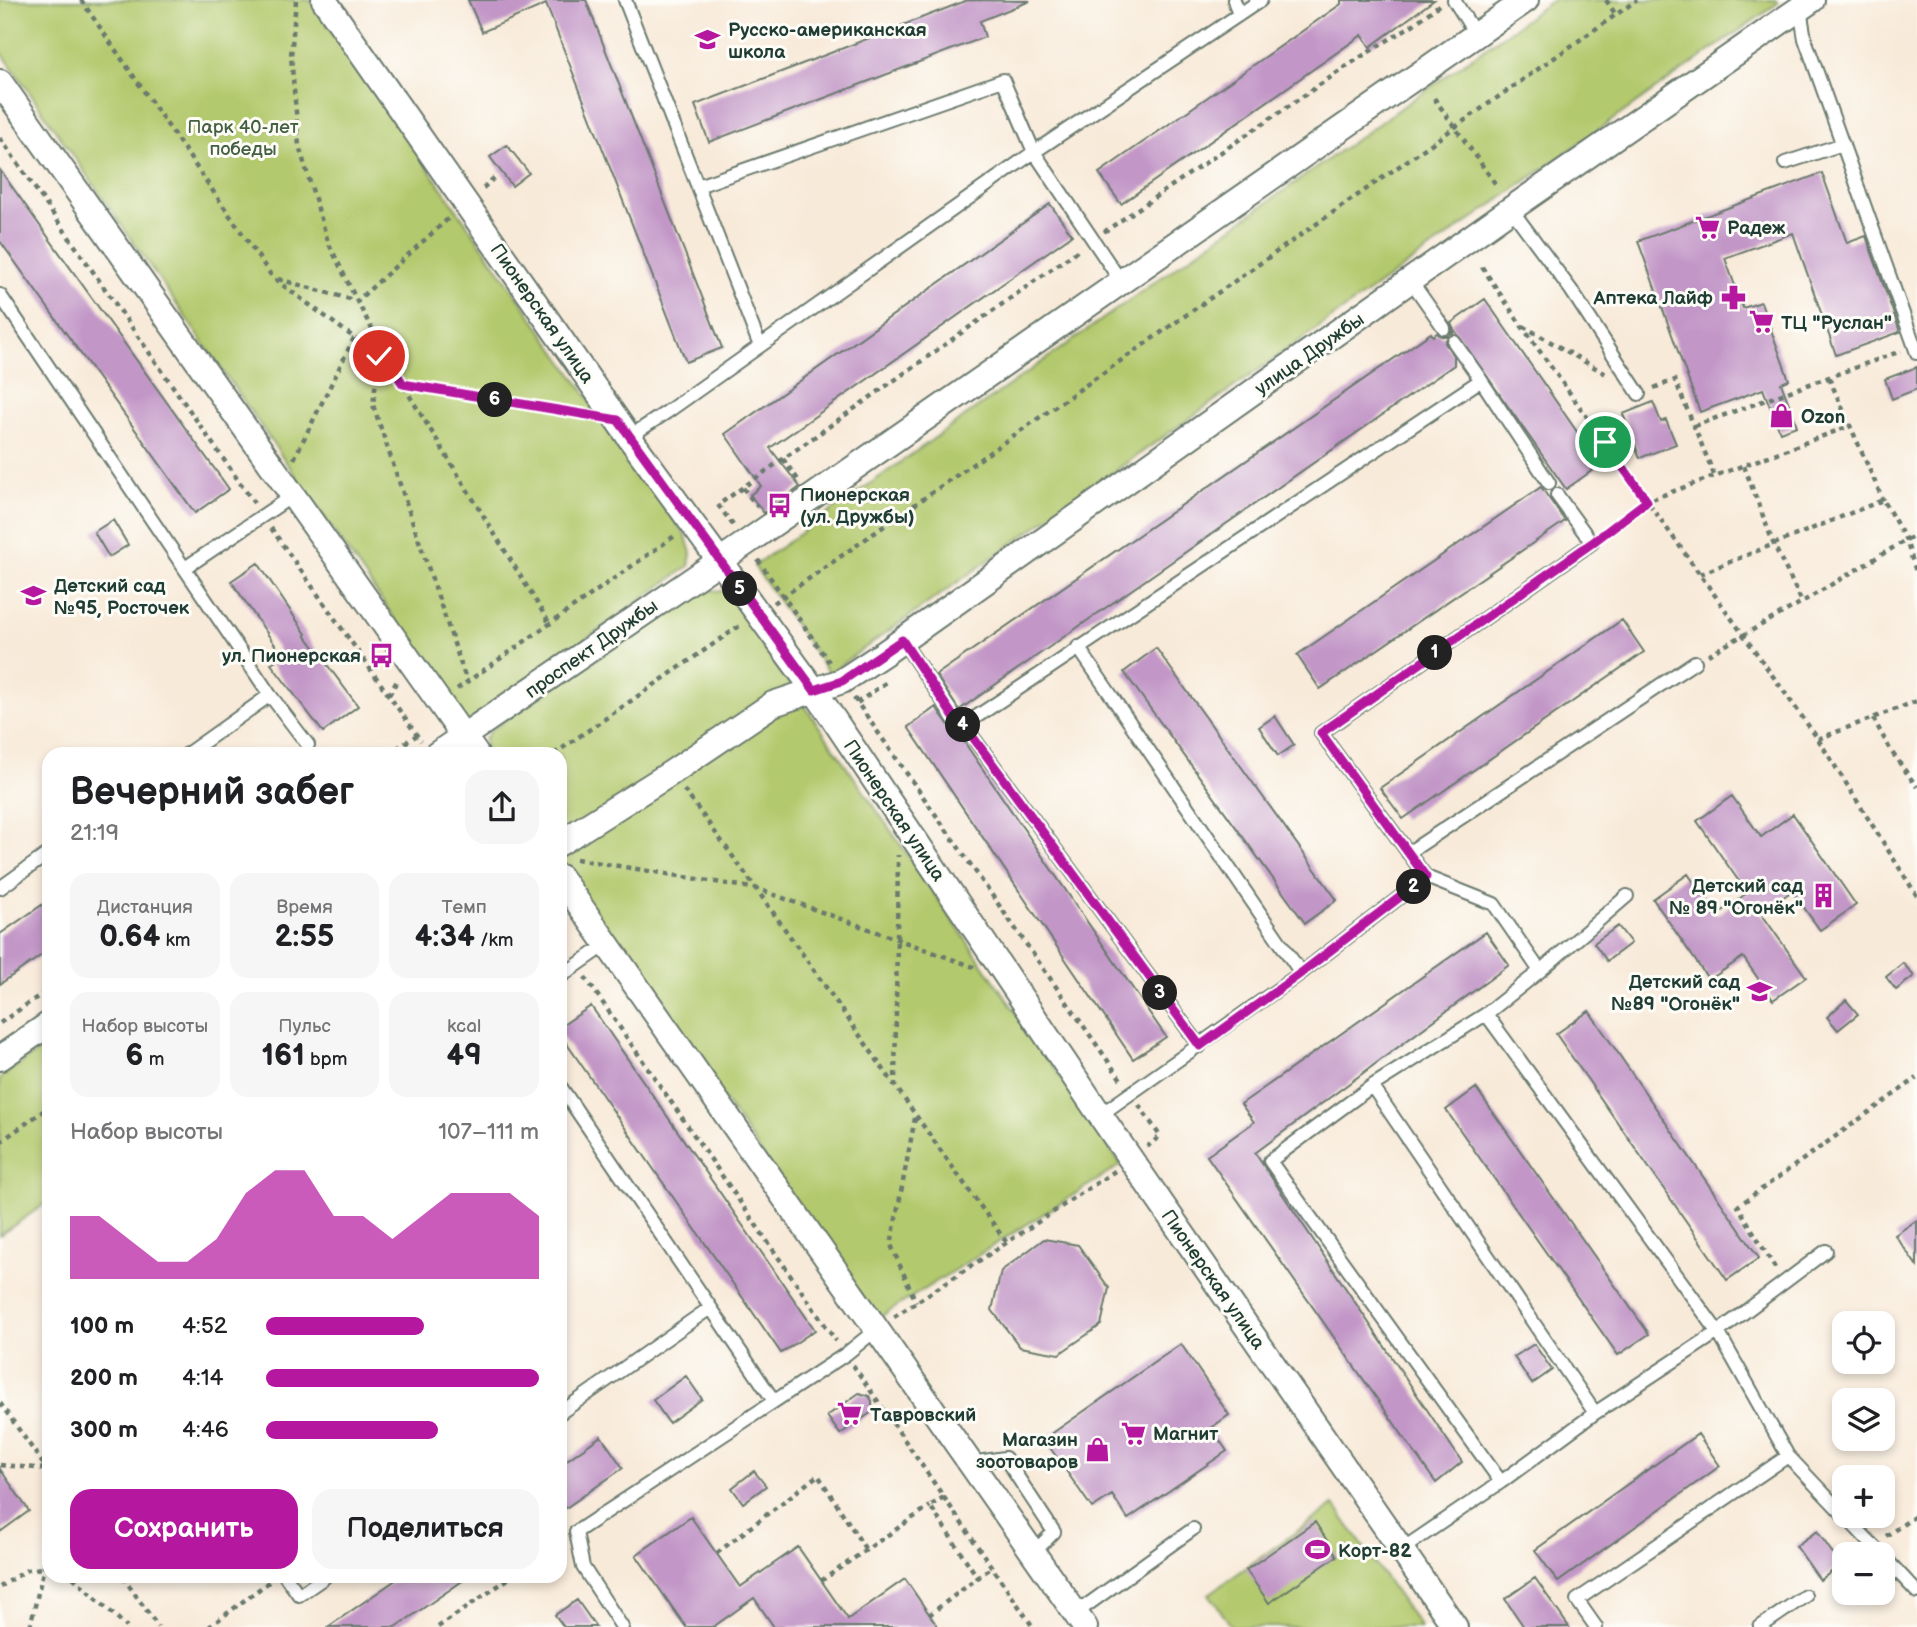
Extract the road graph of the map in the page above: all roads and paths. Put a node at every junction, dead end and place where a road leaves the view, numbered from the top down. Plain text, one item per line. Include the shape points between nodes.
1 (81, 0) edge
2 (296, 0) edge
3 (324, 0) edge
4 (625, 0) edge
5 (1234, 0) edge
6 (1261, 0) edge
7 (1445, 0) edge
8 (1454, 0) edge
9 (1526, 0) edge
10 (1606, 0) edge
11 (1637, 0) edge
12 (1803, 3) edge
13 (1240, 15) junction
14 (1616, 15) junction
15 (1476, 35) junction
16 (1, 86) edge
17 (1434, 98) dead end
18 (1455, 128) junction
19 (0, 138) edge
20 (1843, 144) junction
21 (1034, 152) junction
22 (1785, 163) dead end
23 (495, 177) dead end
24 (698, 186) junction
25 (1497, 186) dead end
26 (466, 203) junction
27 (1510, 209) junction
28 (1094, 239) junction
29 (1482, 267) dead end
30 (273, 278) junction
31 (1120, 280) junction
32 (1411, 281) junction
33 (0, 295) edge
34 (356, 300) junction
35 (1444, 328) dead end
36 (354, 338) junction
37 (1454, 342) dead end
38 (760, 346) junction
39 (1916, 349) edge
40 (379, 356) junction
41 (390, 364) junction
42 (1829, 378) junction
43 (1481, 380) junction
44 (403, 384) junction
45 (1639, 394) dead end
46 (1694, 426) dead end
47 (1850, 426) junction
48 (623, 428) junction
49 (783, 459) junction
50 (1744, 466) junction
51 (1549, 482) dead end
52 (743, 488) junction
53 (804, 488) dead end
54 (287, 489) junction
55 (1557, 495) dead end
56 (1883, 500) junction
57 (1647, 501) junction
58 (263, 516) junction
59 (765, 517) dead end
60 (682, 531) dead end
61 (1917, 536) edge
62 (1906, 540) junction
63 (746, 543) junction
64 (1592, 543) junction
65 (1774, 545) junction
66 (719, 560) junction
67 (185, 568) junction
68 (1700, 575) junction
69 (1917, 575) edge
70 (783, 596) junction
71 (1802, 602) junction
72 (758, 614) junction
73 (550, 624) junction
74 (1743, 634) junction
75 (346, 635) junction
76 (356, 635) dead end
77 (902, 640) junction
78 (1078, 648) junction
79 (1695, 662) joint
80 (398, 678) dead end
81 (842, 681) junction
82 (467, 682) junction
83 (456, 690) dead end
84 (814, 690) junction
85 (270, 695) junction
86 (389, 695) junction
87 (1917, 701) edge
88 (415, 718) dead end
89 (1873, 718) junction
90 (408, 723) junction
91 (964, 725) junction
92 (416, 735) junction
93 (1818, 739) junction
94 (308, 744) dead end
95 (470, 745) edge
96 (197, 747) edge
97 (398, 747) edge
98 (428, 747) edge
99 (443, 747) edge
100 (564, 747) edge
101 (671, 773) junction
102 (1917, 787) edge
103 (898, 816) junction
104 (1408, 853) junction
105 (567, 857) edge
106 (42, 858) edge
107 (567, 859) edge
108 (567, 865) edge
109 (1426, 877) junction
110 (0, 888) edge
111 (758, 889) junction
112 (1917, 896) edge
113 (1627, 897) dead end
114 (897, 939) junction
115 (607, 944) junction
116 (567, 951) edge
117 (577, 965) junction
118 (1540, 971) junction
119 (567, 972) edge
120 (1301, 973) junction
121 (1011, 981) junction
122 (42, 994) edge
123 (1486, 1014) junction
124 (0, 1023) edge
125 (42, 1029) edge
126 (1200, 1046) junction
127 (0, 1058) edge
128 (1917, 1077) edge
129 (1372, 1086) junction
130 (895, 1087) junction
131 (1131, 1094) junction
132 (567, 1096) edge
133 (42, 1112) edge
134 (1100, 1115) junction
135 (916, 1118) junction
136 (0, 1142) edge
137 (1139, 1153) dead end
138 (1122, 1167) dead end
139 (1007, 1243) junction
140 (1826, 1251) dead end
141 (1784, 1283) junction
142 (916, 1302) junction
143 (710, 1308) junction
144 (890, 1329) junction
145 (1718, 1332) junction
146 (846, 1354) junction
147 (774, 1401) junction
148 (0, 1403) edge
149 (567, 1408) edge
150 (1595, 1413) junction
151 (1788, 1457) junction
152 (42, 1462) edge
153 (0, 1465) edge
154 (42, 1470) edge
155 (1501, 1482) junction
156 (944, 1497) junction
157 (1832, 1502) edge
158 (930, 1506) junction
159 (1917, 1515) edge
160 (1857, 1528) edge
161 (1193, 1529) dead end
162 (1870, 1542) edge
163 (1889, 1542) edge
164 (866, 1550) junction
165 (1401, 1550) junction
166 (717, 1553) dead end
167 (992, 1567) junction
168 (42, 1568) edge
169 (1895, 1569) edge
170 (978, 1578) junction
171 (821, 1581) dead end
172 (42, 1582) edge
173 (79, 1583) edge
174 (127, 1583) edge
175 (267, 1583) edge
176 (290, 1583) edge
177 (316, 1583) edge
178 (502, 1583) edge
179 (0, 1587) edge
180 (1917, 1592) edge
181 (1805, 1596) dead end
182 (929, 1615) dead end
183 (1080, 1620) edge
184 (30, 1627) edge
185 (127, 1627) edge
186 (158, 1627) edge
187 (209, 1627) edge
188 (438, 1627) edge
189 (622, 1627) edge
190 (1033, 1627) edge
191 (1455, 1627) edge
192 (1596, 1627) edge
193 (1760, 1627) edge

1 - 30 path
2 - 34 path via 291,56 299,146 328,242
3 - 26 street, Пионерская улица
4 - 24 lane
5 - 13 lane
6 - 13 lane
7 - 28 path
8 - 15 lane
9 - 15 street
10 - 14 path
11 - 14 path
12 - 20 lane via 1805,39
12 - 27 street, улица Дружбы
13 - 21 lane
14 - 18 path
15 - 31 street
16 - 54 street
17 - 18 path
18 - 25 path
18 - 70 path
19 - 58 path
20 - 22 lane
20 - 39 lane
21 - 24 lane via 1003,80
21 - 28 lane
21 - 38 lane
23 - 26 path
24 - 38 lane
26 - 34 path
26 - 48 street, Пионерская улица
27 - 32 street, улица Дружбы
27 - 45 lane
28 - 31 lane
28 - 49 path
29 - 57 path
30 - 34 path
30 - 36 path
31 - 63 street
32 - 35 lane
32 - 77 street, улица Дружбы
33 - 67 lane
34 - 41 path
36 - 40 path
36 - 54 path
37 - 43 lane
38 - 48 lane via 667,412
39 - 42 path
40 - 41 path
40 - 82 path via 373,405
41 - 44 path
42 - 46 path
42 - 47 path
43 - 51 lane
43 - 78 lane
44 - 48 path
44 - 73 path
47 - 50 path
47 - 56 path
48 - 66 street, Пионерская улица
49 - 52 path
49 - 53 path
50 - 57 path
50 - 65 path
52 - 59 path
52 - 63 path via 719,505
54 - 58 lane
54 - 95 street
55 - 64 lane
56 - 62 path
56 - 65 path
57 - 64 path
57 - 68 path
58 - 67 lane
58 - 75 path
60 - 73 path
61 - 62 path
62 - 69 path
62 - 71 path
63 - 66 street
63 - 70 path
64 - 104 lane via 1321,733
65 - 68 path
65 - 71 path
66 - 72 street, Пионерская улица
66 - 95 street, проспект Дружбы
67 - 85 lane
68 - 74 path
70 - 72 path
70 - 81 path
71 - 74 path
72 - 84 street, Пионерская улица
72 - 100 path
73 - 82 path
74 - 79 path
74 - 93 path
75 - 76 path
75 - 86 path
77 - 81 street, улица Дружбы
77 - 91 lane via 955,719
78 - 91 lane
78 - 120 lane
79 - 104 lane
80 - 86 path
81 - 84 street, улица Дружбы
81 - 131 path
82 - 83 path
84 - 101 street via 774,704
84 - 103 street, Пионерская улица
85 - 94 lane
85 - 96 lane
86 - 90 path
87 - 89 path
88 - 90 path
89 - 93 path
89 - 102 path
90 - 92 path
91 - 126 lane
92 - 97 path
92 - 98 path
93 - 112 path
95 - 99 street
101 - 105 street
101 - 111 path
103 - 114 path
103 - 121 street, Пионерская улица
104 - 109 lane
106 - 110 lane
107 - 111 path
108 - 115 street
109 - 118 lane via 1494,904
109 - 120 lane
111 - 114 path
111 - 130 path
113 - 118 lane
114 - 121 path
114 - 130 path
115 - 117 lane
115 - 144 street
116 - 117 path
117 - 119 lane
117 - 146 path
118 - 123 lane
120 - 126 lane
121 - 134 street, Пионерская улица
122 - 124 path
123 - 129 lane
123 - 145 lane
125 - 127 street
126 - 131 lane
128 - 141 path via 1738,1206
129 - 150 lane
129 - 155 lane via 1270,1161
130 - 135 path
131 - 134 lane
131 - 137 path via 1160,1136
132 - 143 lane
133 - 136 path
134 - 165 street, Пионерская улица
135 - 139 path
135 - 142 path via 891,1245
138 - 139 path
139 - 142 path
140 - 141 lane
141 - 145 lane
142 - 144 path via 894,1317
143 - 147 lane
143 - 149 lane
144 - 146 lane
144 - 183 street via 969,1463
145 - 150 lane
145 - 151 lane
146 - 147 lane
146 - 156 path
147 - 189 lane via 576,1532 583,1567
148 - 152 path
150 - 155 lane
151 - 157 lane
151 - 192 lane via 1577,1600
153 - 154 path
155 - 165 lane
156 - 158 path
156 - 167 path
158 - 164 path
158 - 170 path
159 - 163 path
160 - 162 lane
161 - 183 lane
164 - 166 path via 818,1475
164 - 171 path
165 - 191 street, Пионерская улица
167 - 170 path
167 - 190 path
168 - 179 path via 27,1570
169 - 180 lane
170 - 182 path
172 - 184 path
173 - 185 path
174 - 186 path
175 - 187 path
176 - 177 lane via 299,1595
178 - 188 path
181 - 193 lane

